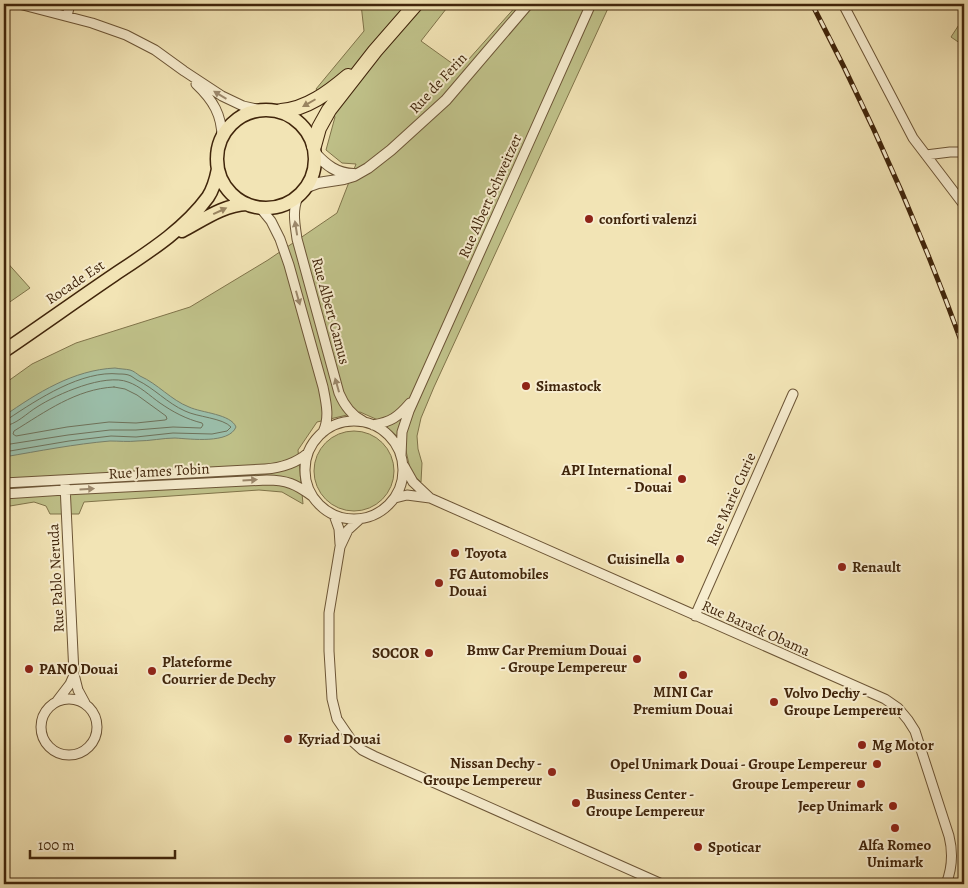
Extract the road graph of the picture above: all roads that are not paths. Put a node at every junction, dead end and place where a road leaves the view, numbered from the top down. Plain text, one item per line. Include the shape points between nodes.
1 (19, 4) edge
2 (70, 4) edge
3 (416, 4) edge
4 (528, 4) edge
5 (591, 4) edge
6 (842, 4) edge
7 (67, 16) junction
8 (375, 52) junction
9 (184, 71) junction
10 (261, 110) junction
11 (281, 111) junction
12 (222, 138) junction
13 (315, 149) junction
14 (964, 152) edge
15 (926, 156) junction
16 (218, 169) junction
17 (360, 172) junction
18 (307, 187) junction
19 (298, 196) junction
20 (964, 205) edge
21 (252, 206) junction
22 (164, 240) junction
23 (4, 351) edge
24 (794, 394) dead end
25 (413, 399) junction
26 (369, 424) junction
27 (323, 432) junction
28 (308, 453) junction
29 (402, 460) junction
30 (65, 480) junction
31 (4, 484) edge
32 (65, 490) junction
33 (4, 494) edge
34 (312, 496) junction
35 (395, 498) junction
36 (430, 498) junction
37 (334, 516) junction
38 (360, 520) junction
39 (340, 547) junction
40 (695, 616) junction
41 (74, 674) junction
42 (56, 702) junction
43 (85, 703) junction
44 (662, 884) edge
45 (946, 884) edge

1 - 7 street
2 - 7 street
3 - 8 highway
4 - 17 street, Rue de Ferin via 446,100 391,150
5 - 25 street, Rue Albert Schweitzer
6 - 15 street via 908,131
7 - 9 street via 136,40
8 -> 11 highway via 312,102 297,109
8 - 13 highway via 326,114
10 -> 9 street via 233,102
9 - 12 street via 213,104 220,119
10 - 11 main road
10 - 12 main road via 236,120
11 - 13 main road via 302,124
12 - 16 main road via 217,153
13 - 17 street via 328,165 339,172
13 - 18 main road via 314,170
14 - 15 street
15 - 20 street
16 - 21 main road via 226,188
16 - 22 main road, Rocade Est via 208,197
17 - 18 street, Rue de Ferin via 349,178
18 - 19 main road
19 - 21 main road via 279,206
26 -> 19 street, Rue Albert Camus via 355,416 341,398 297,238 294,214
22 -> 21 main road, Rocade Est via 223,209
21 -> 27 street, Rue Albert Camus via 262,210 276,229 289,265 323,387 327,416
22 - 23 main road, Rocade Est
24 - 40 street, Rue Marie Curie
25 - 26 street, Rue Albert Schweitzer via 393,420
25 - 29 street, Rue Albert Schweitzer via 402,432
26 - 27 street via 343,422
26 - 29 street via 392,439
27 - 28 street
28 - 30 street, Rue James Tobin via 293,463 272,469
28 - 34 street via 305,473
29 - 35 street via 403,476
29 - 36 street, Rue Barack Obama via 406,473
30 - 31 street, Rue James Tobin
30 - 32 street, Rue Pablo Neruda
32 - 33 street, Rue James Tobin
32 -> 34 street, Rue James Tobin via 267,480 296,485
32 - 41 street, Rue Pablo Neruda
34 - 37 street
35 - 36 street, Rue Barack Obama via 407,495
35 - 38 street via 381,512
36 - 40 street, Rue Barack Obama
37 - 38 street
37 - 39 street via 339,528
38 - 39 street via 348,530
39 - 44 street via 329,613 329,650 333,706 352,741 374,756
40 - 45 street, Rue Barack Obama via 885,699 898,708 915,731 949,836 951,868
41 - 42 street, Rue Pablo Neruda
41 - 43 street, Rue Pablo Neruda
42 - 43 street via 73,699
42 - 43 street, Rue Pablo Neruda via 44,715 41,730 51,748 66,755 86,750 96,737 96,717

